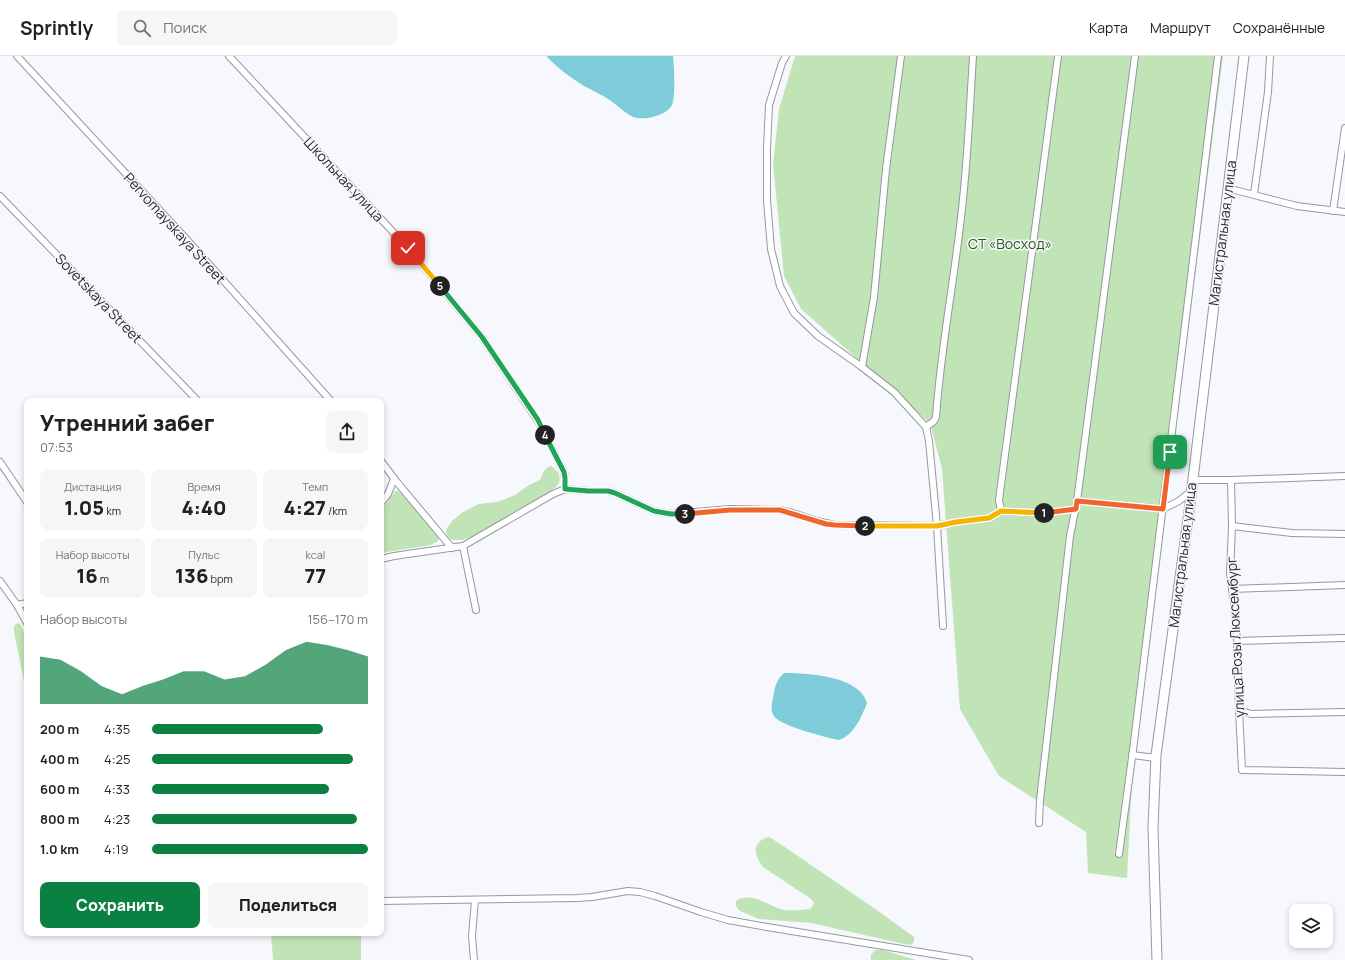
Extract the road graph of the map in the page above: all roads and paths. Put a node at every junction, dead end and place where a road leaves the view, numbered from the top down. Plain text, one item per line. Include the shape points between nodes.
1 (17, 56) edge
2 (229, 56) edge
3 (786, 56) edge
4 (901, 56) edge
5 (973, 56) edge
6 (1058, 56) edge
7 (1135, 56) edge
8 (1218, 56) edge
9 (1244, 56) edge
10 (1270, 56) edge
11 (1345, 128) edge
12 (1227, 188) junction
13 (1254, 194) junction
14 (0, 196) edge
15 (1333, 211) junction
16 (1345, 212) edge
17 (862, 366) junction
18 (195, 398) edge
19 (328, 398) edge
20 (926, 427) junction
21 (0, 462) edge
22 (384, 465) edge
23 (1345, 476) edge
24 (394, 479) junction
25 (1192, 480) junction
26 (1231, 480) junction
27 (565, 489) junction
28 (1191, 491) junction
29 (24, 498) edge
30 (384, 499) edge
31 (1077, 501) junction
32 (1076, 509) junction
33 (1163, 509) junction
34 (1001, 511) junction
35 (937, 526) junction
36 (1232, 526) junction
37 (1345, 534) edge
38 (463, 546) junction
39 (452, 548) junction
40 (384, 558) edge
41 (0, 581) edge
42 (1345, 585) edge
43 (1232, 589) junction
44 (24, 604) edge
45 (17, 605) junction
46 (476, 610) dead end
47 (24, 618) edge
48 (943, 626) dead end
49 (1345, 638) edge
50 (1237, 641) junction
51 (1239, 710) junction
52 (1345, 712) edge
53 (1132, 755) junction
54 (1156, 758) junction
55 (1345, 772) edge
56 (1039, 823) dead end
57 (1119, 854) dead end
58 (474, 900) junction
59 (384, 901) edge
60 (474, 960) edge
61 (969, 960) edge
62 (1157, 960) edge

1 - 19 street, Pervomayskaya Street via 190,243
2 - 27 street, Школьная улица via 408,248 482,337 538,420 564,472
3 - 17 street via 769,105 767,148 767,200 771,242 780,286 799,318 818,336
4 - 17 street via 886,168 874,297
5 - 20 street via 963,198 954,278 936,417
6 - 34 street via 999,500
7 - 31 street
8 - 33 street
9 - 12 main road, Магистральная улица
10 - 13 street, Магистральная улица via 1268,92
11 - 15 street
12 - 13 street
12 - 25 main road, Магистральная улица
13 - 15 street via 1297,206
14 - 18 street, Sovetskaya Street
15 - 16 street
17 - 20 street via 894,392
20 - 35 street
21 - 29 street
22 - 24 street
23 - 26 street
24 - 30 street
24 - 39 street
25 - 26 street
25 - 28 main road, Магистральная улица
26 - 36 street, улица Розы Люксембург
27 - 35 street via 608,491 654,511 671,514 774,510 835,525
27 - 38 street
28 - 33 street
28 - 54 main road, Магистральная улица
31 - 32 street
31 - 33 street
32 - 34 street via 1043,513
32 - 56 street
33 - 53 street
34 - 35 street via 989,518
35 - 48 street
36 - 37 street via 1292,533
36 - 43 street, улица Розы Люксембург
38 - 39 street
38 - 46 street
39 - 40 street
41 - 45 street
42 - 43 street
43 - 50 street, улица Розы Люксембург
44 - 45 street
45 - 47 street
49 - 50 street
50 - 51 street, улица Розы Люксембург
51 - 52 street via 1251,714
51 - 55 street, улица Розы Люксембург via 1242,770
53 - 54 street
53 - 57 street
54 - 62 main road, Магистральная улица via 1153,828
58 - 59 street
58 - 60 street
58 - 61 street via 592,897 628,891 654,896 728,920

